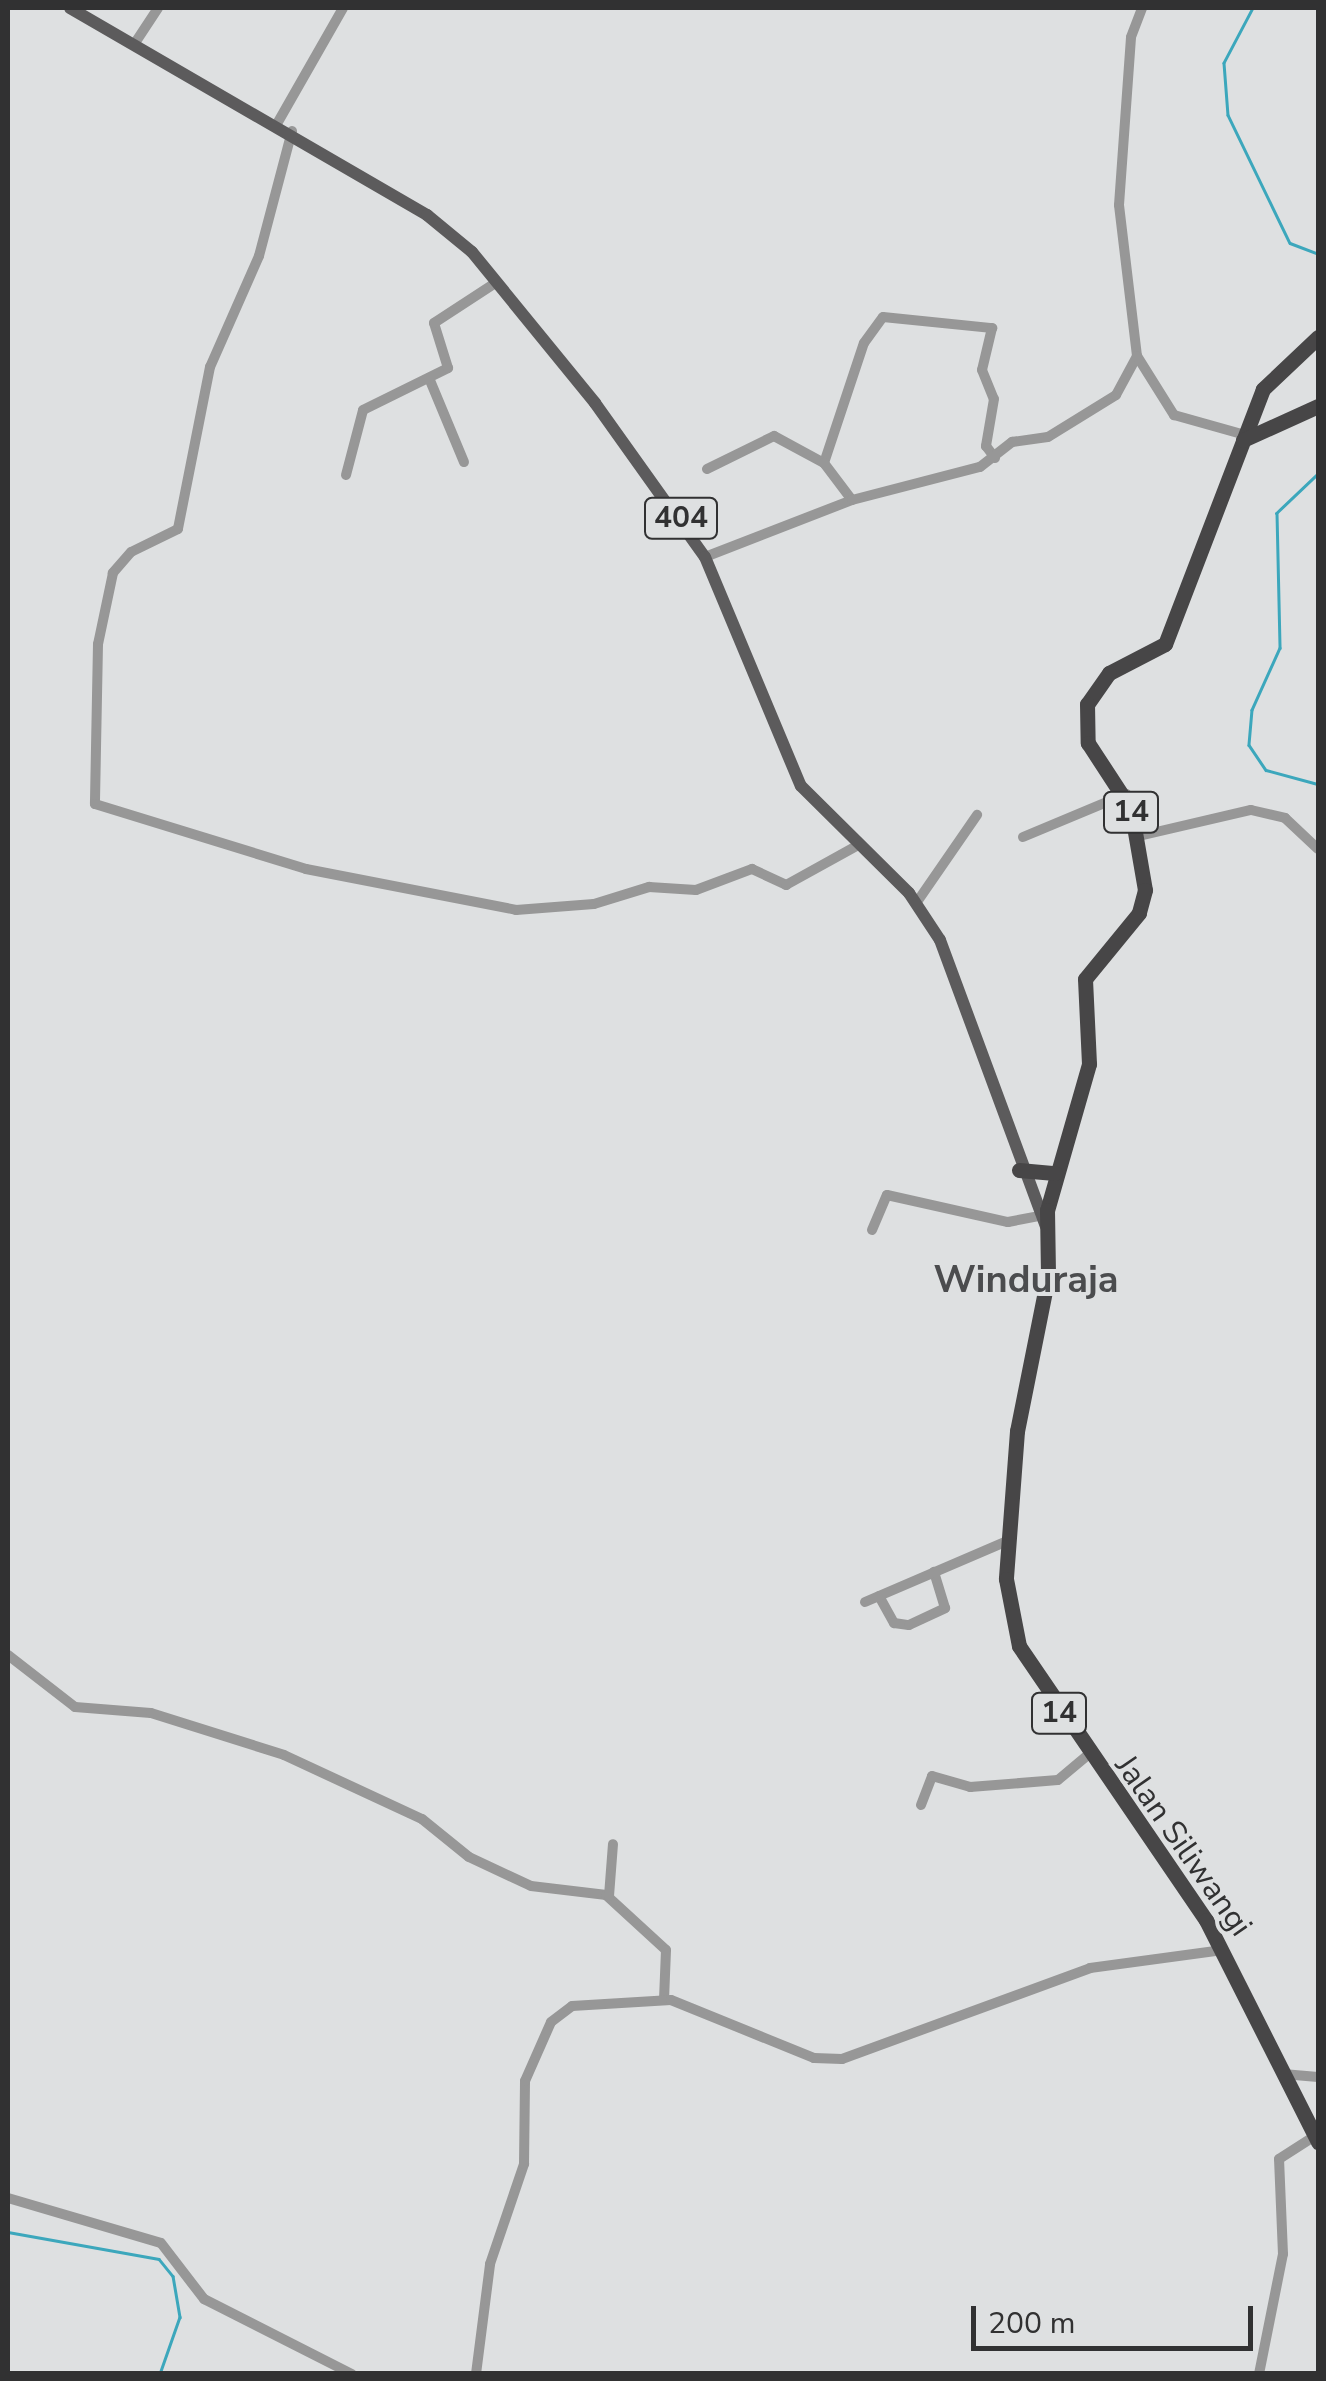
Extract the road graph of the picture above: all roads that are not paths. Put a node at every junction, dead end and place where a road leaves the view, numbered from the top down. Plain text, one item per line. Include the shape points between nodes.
1 (70, 8) edge
2 (158, 8) edge
3 (343, 8) edge
4 (1142, 8) edge
5 (136, 43) junction
6 (278, 122) junction
7 (292, 130) junction
8 (498, 282) junction
9 (1318, 337) edge
10 (1137, 356) junction
11 (430, 378) junction
12 (1318, 406) edge
13 (1244, 437) junction
14 (995, 458) junction
15 (464, 462) dead end
16 (824, 463) junction
17 (707, 469) dead end
18 (346, 475) dead end
19 (852, 500) junction
20 (706, 557) junction
21 (1126, 794) junction
22 (977, 815) dead end
23 (1139, 836) junction
24 (1022, 837) dead end
25 (860, 844) junction
26 (1318, 849) edge
27 (916, 902) junction
28 (1019, 1170) junction
29 (1055, 1173) junction
30 (1042, 1221) junction
31 (872, 1230) dead end
32 (1008, 1541) junction
33 (934, 1572) junction
34 (879, 1596) junction
35 (865, 1602) dead end
36 (8, 1654) edge
37 (1087, 1756) junction
38 (921, 1805) dead end
39 (614, 1844) dead end
40 (609, 1896) junction
41 (1222, 1950) junction
42 (664, 1999) junction
43 (1283, 2074) junction
44 (1318, 2077) edge
45 (1317, 2139) edge
46 (8, 2198) edge
47 (352, 2374) edge
48 (476, 2374) edge
49 (1260, 2374) edge

1 - 5 main road, 404
2 - 5 street
3 - 6 street
4 - 10 street via 1130,46 1119,216
5 - 6 main road, 404
6 - 7 main road, 404
7 - 8 main road, 404 via 427,215
7 - 25 street via 250,281 210,367 178,529 131,552 112,573 98,644 95,804 306,869 502,909 587,905 654,887 696,890 752,869 786,884
8 - 11 street via 434,323 450,363
8 - 20 main road, 404
9 - 13 highway, 14 via 1264,389
10 - 13 street via 1174,416
10 - 14 street via 1116,394
11 - 15 street
11 - 18 street via 363,410
12 - 13 highway
13 - 21 highway, 14 via 1165,644 1109,672 1087,704 1088,743
14 - 16 street via 986,446 994,398 982,370 992,328 883,317 864,343
14 - 19 street
16 - 17 street via 770,436
16 - 19 street
19 - 20 street
20 - 25 main road, 404 via 801,786
21 - 23 highway, 14
21 - 24 street
22 - 27 street
23 - 26 street via 1251,810 1286,818
23 - 29 highway, 14 via 1145,890 1138,913 1088,970 1089,1064
25 - 27 main road, 404
27 - 28 main road, 404 via 966,1004
28 - 29 highway
28 - 30 main road, 404
29 - 30 highway, 14
30 - 31 street via 1006,1221 887,1194
30 - 32 highway, Jalan Siliwangi / 14 via 1048,1276 1016,1431
32 - 33 street
32 - 37 highway, Jalan Siliwangi / 14 via 1013,1632
33 - 34 street
33 - 34 street via 945,1608 909,1626 896,1626
34 - 35 street
36 - 40 street via 75,1707 151,1713 267,1749 402,1808 469,1857 531,1886
37 - 38 street via 1058,1780 970,1788 932,1776
37 - 41 highway, Jalan Siliwangi / 14
39 - 40 street
40 - 42 street via 627,1924 666,1950
41 - 42 street via 1090,1968 842,2059 814,2058
41 - 43 highway, Jalan Siliwangi / 14
42 - 48 street via 572,2006 546,2032 525,2081 524,2164 492,2258
43 - 44 street
43 - 45 highway, Jalan Siliwangi / 14
45 - 49 street via 1278,2158 1283,2254
46 - 47 street via 161,2243 204,2299

